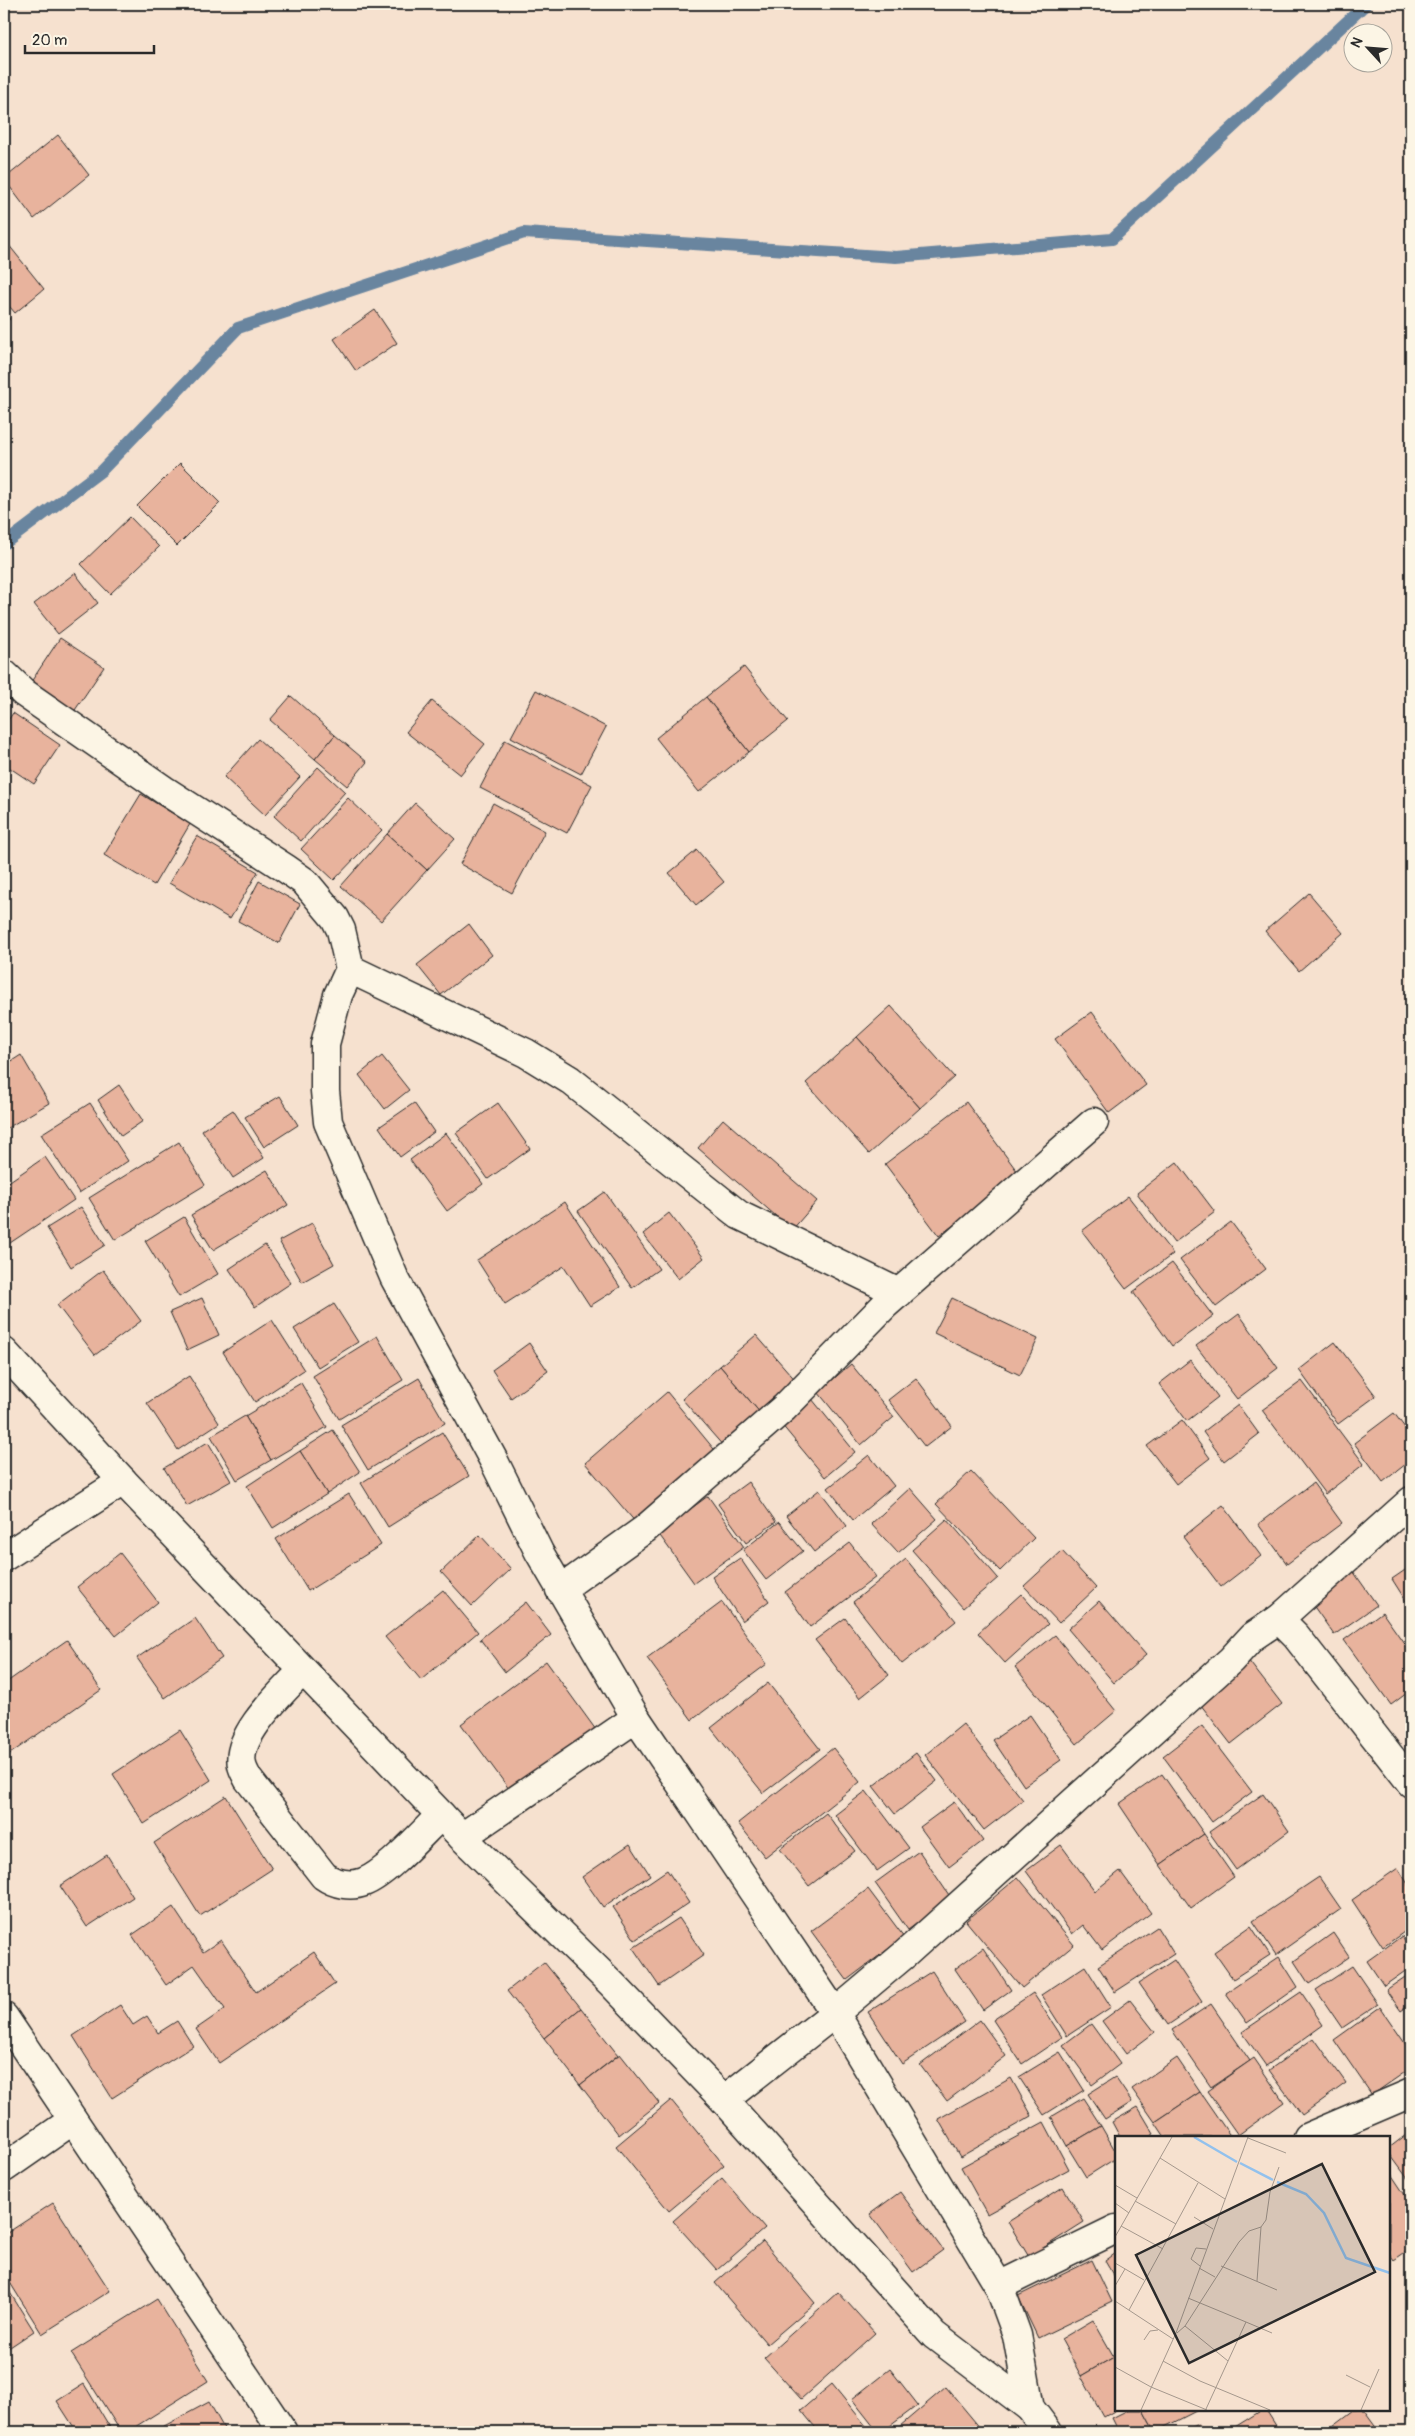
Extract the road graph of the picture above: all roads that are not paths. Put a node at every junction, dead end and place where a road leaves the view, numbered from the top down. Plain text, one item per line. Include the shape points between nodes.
1 (4, 674) edge
2 (350, 969) junction
3 (1094, 1122) dead end
4 (893, 1298) junction
5 (4, 1352) edge
6 (123, 1481) junction
7 (1411, 1500) edge
8 (4, 1556) edge
9 (560, 1590) junction
10 (1279, 1619) junction
11 (302, 1670) junction
12 (636, 1718) junction
13 (1411, 1783) edge
14 (441, 1815) junction
15 (462, 1837) junction
16 (835, 2013) junction
17 (4, 2018) edge
18 (1411, 2093) edge
19 (724, 2100) junction
20 (73, 2120) junction
21 (1310, 2136) edge
22 (4, 2168) edge
23 (1115, 2229) edge
24 (1000, 2286) junction
25 (1030, 2408) junction
26 (283, 2432) edge
27 (1048, 2432) edge

1 - 2 street via 24,693 164,790 305,882 335,918
2 - 4 street via 526,1053 570,1080 739,1215
2 - 9 street via 338,995 325,1044 328,1122 394,1277
3 - 4 street
4 - 9 street via 784,1408 659,1516
5 - 6 street
6 - 8 street
6 - 11 street
7 - 10 street
9 - 12 street
10 - 13 street via 1296,1636
10 - 16 street via 1252,1637 1231,1660 904,1955
11 - 14 street
11 - 14 street via 249,1733 241,1764 248,1779 324,1876 351,1885 364,1882 379,1874
12 - 15 street
12 - 16 street
14 - 15 street
15 - 19 street via 612,1984
16 - 19 street
16 - 24 street
17 - 20 street
18 - 21 street
19 - 25 street via 934,2335
20 - 22 street
20 - 26 street
23 - 24 street
24 - 25 street via 1017,2335
25 - 27 street

